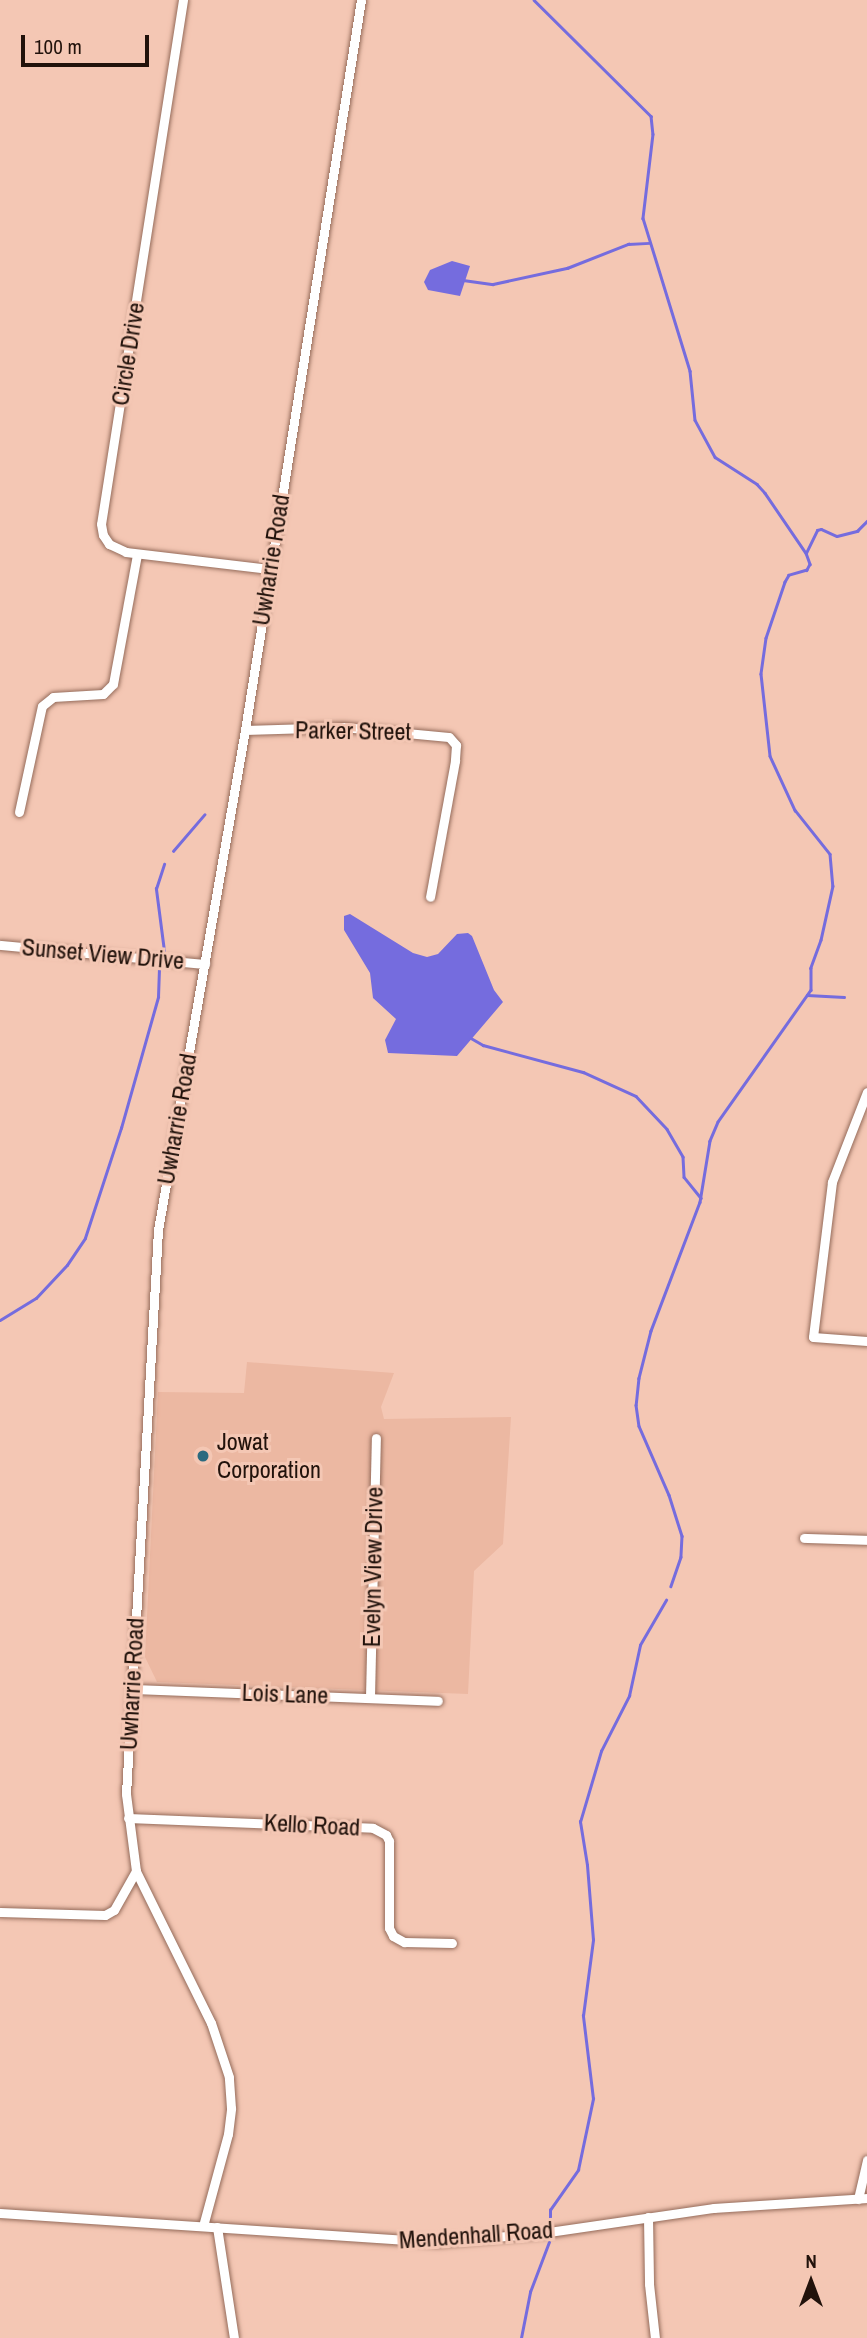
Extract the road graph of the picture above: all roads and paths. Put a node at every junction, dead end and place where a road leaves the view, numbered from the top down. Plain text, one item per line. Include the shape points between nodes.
1 (183, 0) edge
2 (361, 0) edge
3 (137, 555) junction
4 (269, 569) junction
5 (245, 730) junction
6 (19, 812) dead end
7 (430, 897) dead end
8 (0, 945) edge
9 (205, 964) junction
10 (867, 1092) edge
11 (867, 1341) edge
12 (376, 1438) dead end
13 (804, 1538) dead end
14 (867, 1540) edge
15 (132, 1689) junction
16 (370, 1697) junction
17 (438, 1701) dead end
18 (128, 1818) junction
19 (136, 1871) junction
20 (0, 1912) edge
21 (452, 1943) dead end
22 (867, 2160) edge
23 (863, 2199) edge
24 (0, 2213) edge
25 (648, 2217) junction
26 (203, 2226) junction
27 (217, 2227) junction
28 (234, 2338) edge
29 (655, 2338) edge

1 - 3 street, Circle Drive via 101,524 109,544
2 - 4 street, Uwharrie Road
3 - 4 street, Circle Drive
3 - 6 street via 113,684 103,694 53,697 42,706
4 - 5 street, Uwharrie Road
5 - 7 street, Parker Street via 344,727 449,737 456,745
5 - 9 street, Uwharrie Road
8 - 9 street, Sunset View Drive
9 - 15 street, Uwharrie Road via 158,1230
10 - 11 street via 832,1182 813,1337
12 - 16 street, Evelyn View Drive
13 - 14 street
15 - 16 street, Lois Lane
15 - 18 street, Uwharrie Road
16 - 17 street, Lois Lane
18 - 19 street, Uwharrie Road
18 - 21 street, Kello Road via 373,1828 390,1841 389,1928 397,1940
19 - 20 street via 114,1910 105,1915
19 - 26 street, Uwharrie Road via 211,2023 229,2077 228,2134
22 - 23 street
23 - 25 street, Mendenhall Road
24 - 26 street, Mendenhall Road
25 - 27 street, Mendenhall Road via 437,2242
25 - 29 street
26 - 27 street, Mendenhall Road
27 - 28 street

